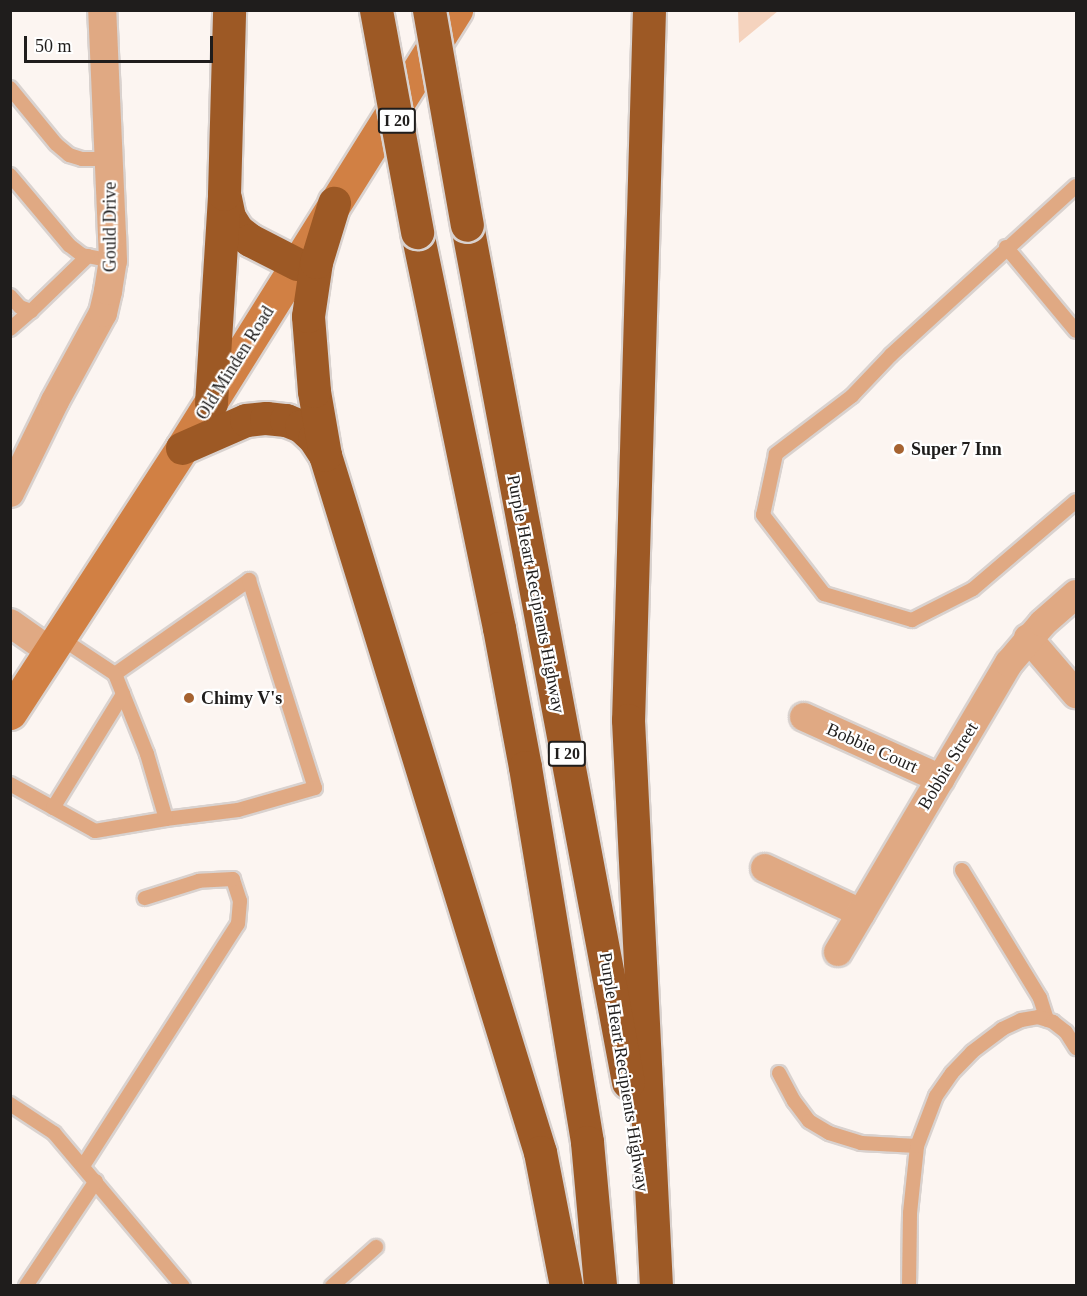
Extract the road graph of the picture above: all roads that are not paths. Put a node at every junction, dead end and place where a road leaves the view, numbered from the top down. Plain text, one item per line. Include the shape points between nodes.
1 (102, 10) edge
2 (229, 10) edge
3 (376, 10) edge
4 (429, 10) edge
5 (456, 10) edge
6 (649, 10) edge
7 (10, 88) edge
8 (110, 159) junction
9 (10, 175) edge
10 (1077, 186) edge
11 (224, 194) junction
12 (334, 203) junction
13 (1006, 248) junction
14 (100, 259) junction
15 (297, 264) junction
16 (10, 296) edge
17 (31, 311) junction
18 (10, 329) edge
19 (1077, 331) edge
20 (211, 403) junction
21 (183, 448) junction
22 (325, 455) junction
23 (10, 493) edge
24 (1077, 501) edge
25 (1077, 594) edge
26 (10, 624) edge
27 (1028, 638) junction
28 (55, 644) junction
29 (115, 674) junction
30 (123, 694) junction
31 (1077, 694) edge
32 (10, 713) edge
33 (804, 717) dead end
34 (941, 778) junction
35 (10, 784) edge
36 (53, 808) junction
37 (166, 819) junction
38 (765, 868) dead end
39 (962, 870) dead end
40 (145, 898) dead end
41 (861, 913) junction
42 (838, 952) dead end
43 (1047, 1020) junction
44 (1077, 1048) edge
45 (780, 1073) dead end
46 (10, 1104) edge
47 (917, 1146) junction
48 (83, 1166) junction
49 (96, 1181) junction
50 (376, 1247) dead end
51 (26, 1286) edge
52 (183, 1286) edge
53 (332, 1286) edge
54 (566, 1286) edge
55 (600, 1286) edge
56 (656, 1286) edge
57 (909, 1286) edge

1 - 8 street, Gould Drive
2 - 11 highway
3 - 55 highway, I 20, bridge via 525,767 587,1142
4 - 56 highway, Purple Heart Recipients Highway / I 20, bridge via 631,1095
5 - 12 main road, Old Minden Road
6 - 56 highway via 628,720
7 - 8 lane via 69,155
8 - 14 street, Gould Drive
9 - 14 lane via 69,245
10 - 13 lane
11 - 15 highway via 229,217 237,230
11 - 20 highway
12 - 15 main road, Old Minden Road
12 - 22 highway via 316,262 308,316 314,391
13 - 19 lane
13 - 24 lane via 852,396 776,454 763,515 824,594 912,620 973,589
14 - 17 lane
14 - 23 street, Gould Drive via 103,313
15 - 20 main road, Old Minden Road
16 - 17 lane via 20,308
17 - 18 lane
20 - 21 main road, Old Minden Road
21 - 22 highway via 246,420 266,418 301,426
21 - 28 main road, Old Minden Road
22 - 54 highway via 540,1152
25 - 27 street, Bobbie Street
26 - 28 street
27 - 31 street
27 - 34 street, Bobbie Street
28 - 29 lane
28 - 32 main road, Old Minden Road
29 - 30 lane
29 - 37 lane via 249,580 315,789 238,810
30 - 36 lane
30 - 37 lane via 147,754
33 - 34 street, Bobbie Court
34 - 41 street, Bobbie Street
35 - 36 lane
36 - 37 lane via 95,831
38 - 41 street
39 - 43 lane via 1040,998
40 - 48 lane via 199,881 233,879 240,901 238,924
41 - 42 street, Bobbie Street
43 - 44 lane via 1066,1032
43 - 47 lane via 1021,1020 972,1052 936,1096
45 - 47 lane via 809,1121 829,1133 861,1143
46 - 48 lane via 54,1132
47 - 57 lane via 910,1214
48 - 49 lane
49 - 51 lane
49 - 52 lane
50 - 53 lane

